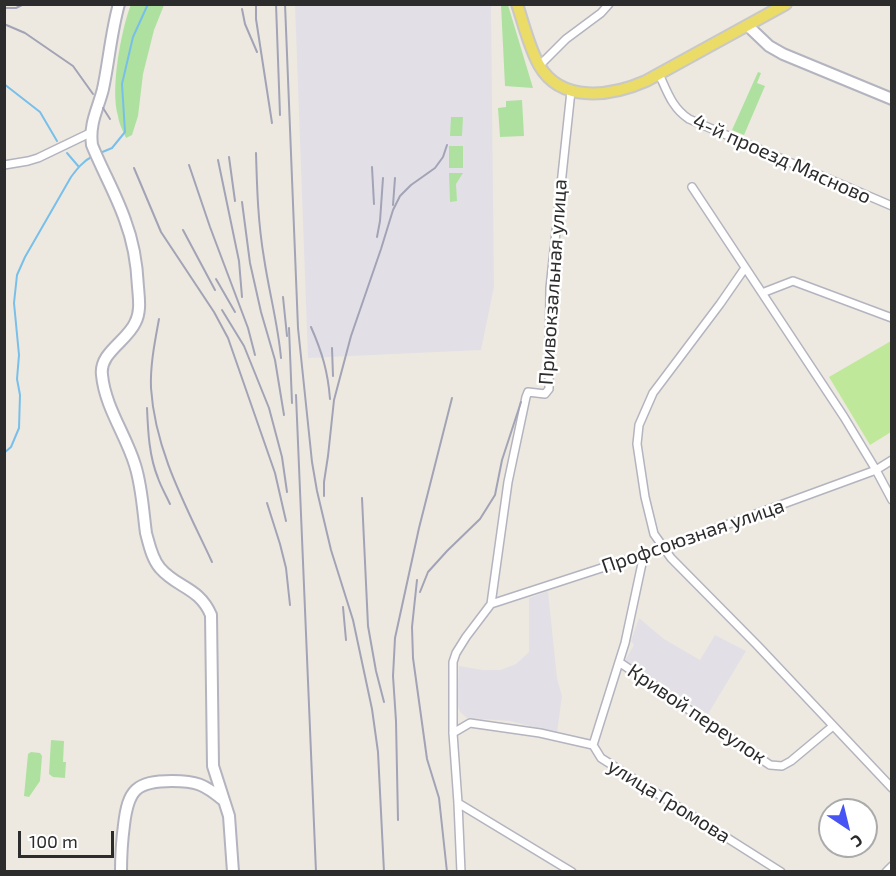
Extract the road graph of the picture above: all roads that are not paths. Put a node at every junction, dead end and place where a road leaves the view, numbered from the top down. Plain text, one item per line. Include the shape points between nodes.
1 (119, 4) edge
2 (517, 4) edge
3 (609, 4) edge
4 (786, 4) edge
5 (748, 26) junction
6 (540, 66) junction
7 (659, 74) junction
8 (571, 92) junction
9 (891, 99) edge
10 (90, 133) junction
11 (4, 165) edge
12 (692, 187) dead end
13 (891, 206) edge
14 (745, 268) junction
15 (762, 293) junction
16 (891, 318) edge
17 (891, 460) edge
18 (876, 470) junction
19 (891, 500) edge
20 (663, 548) junction
21 (644, 554) junction
22 (491, 603) junction
23 (619, 663) junction
24 (833, 726) junction
25 (453, 733) junction
26 (593, 745) junction
27 (213, 766) junction
28 (199, 783) junction
29 (891, 788) edge
30 (223, 800) junction
31 (458, 803) junction
32 (891, 866) edge
33 (121, 872) edge
34 (233, 872) edge
35 (461, 872) edge
36 (572, 872) edge
37 (781, 872) edge
38 (886, 872) edge

1 - 10 street
2 - 6 main road
3 - 6 street
4 - 5 main road
5 - 7 main road
5 - 9 street via 783,54
6 - 8 main road via 555,84
7 - 8 main road via 614,92
7 - 13 street, 4-й проезд Мясново via 674,106 691,120
8 - 22 street, Привокзальная улица via 550,288 549,389 545,394 528,392 526,397 508,482
10 - 11 street via 38,158
10 - 27 street via 125,220 137,269 139,310 131,330 106,357 101,374 103,385 135,466 153,556 160,568 198,595 211,615
12 - 14 street
14 - 15 street
14 - 20 street via 652,393 639,425 637,444 645,497 654,534
15 - 16 street via 793,281
15 - 18 street
17 - 18 street, Профсоюзная улица
18 - 19 street
18 - 20 street, Профсоюзная улица
20 - 21 street, Профсоюзная улица
20 - 24 street
21 - 22 street, Профсоюзная улица
21 - 23 street
22 - 25 street, Привокзальная улица via 453,662
23 - 24 street, Кривой переулок via 770,765 782,766 791,761
23 - 26 street
24 - 29 street
25 - 26 street, улица Громова via 470,723
25 - 31 street, Привокзальная улица
26 - 37 street, улица Громова via 601,758
27 - 28 street
27 - 30 street
28 - 30 street
28 - 33 street via 155,781 133,793 126,807
30 - 34 street via 229,816
31 - 35 street, Привокзальная улица
31 - 36 street
32 - 38 street

